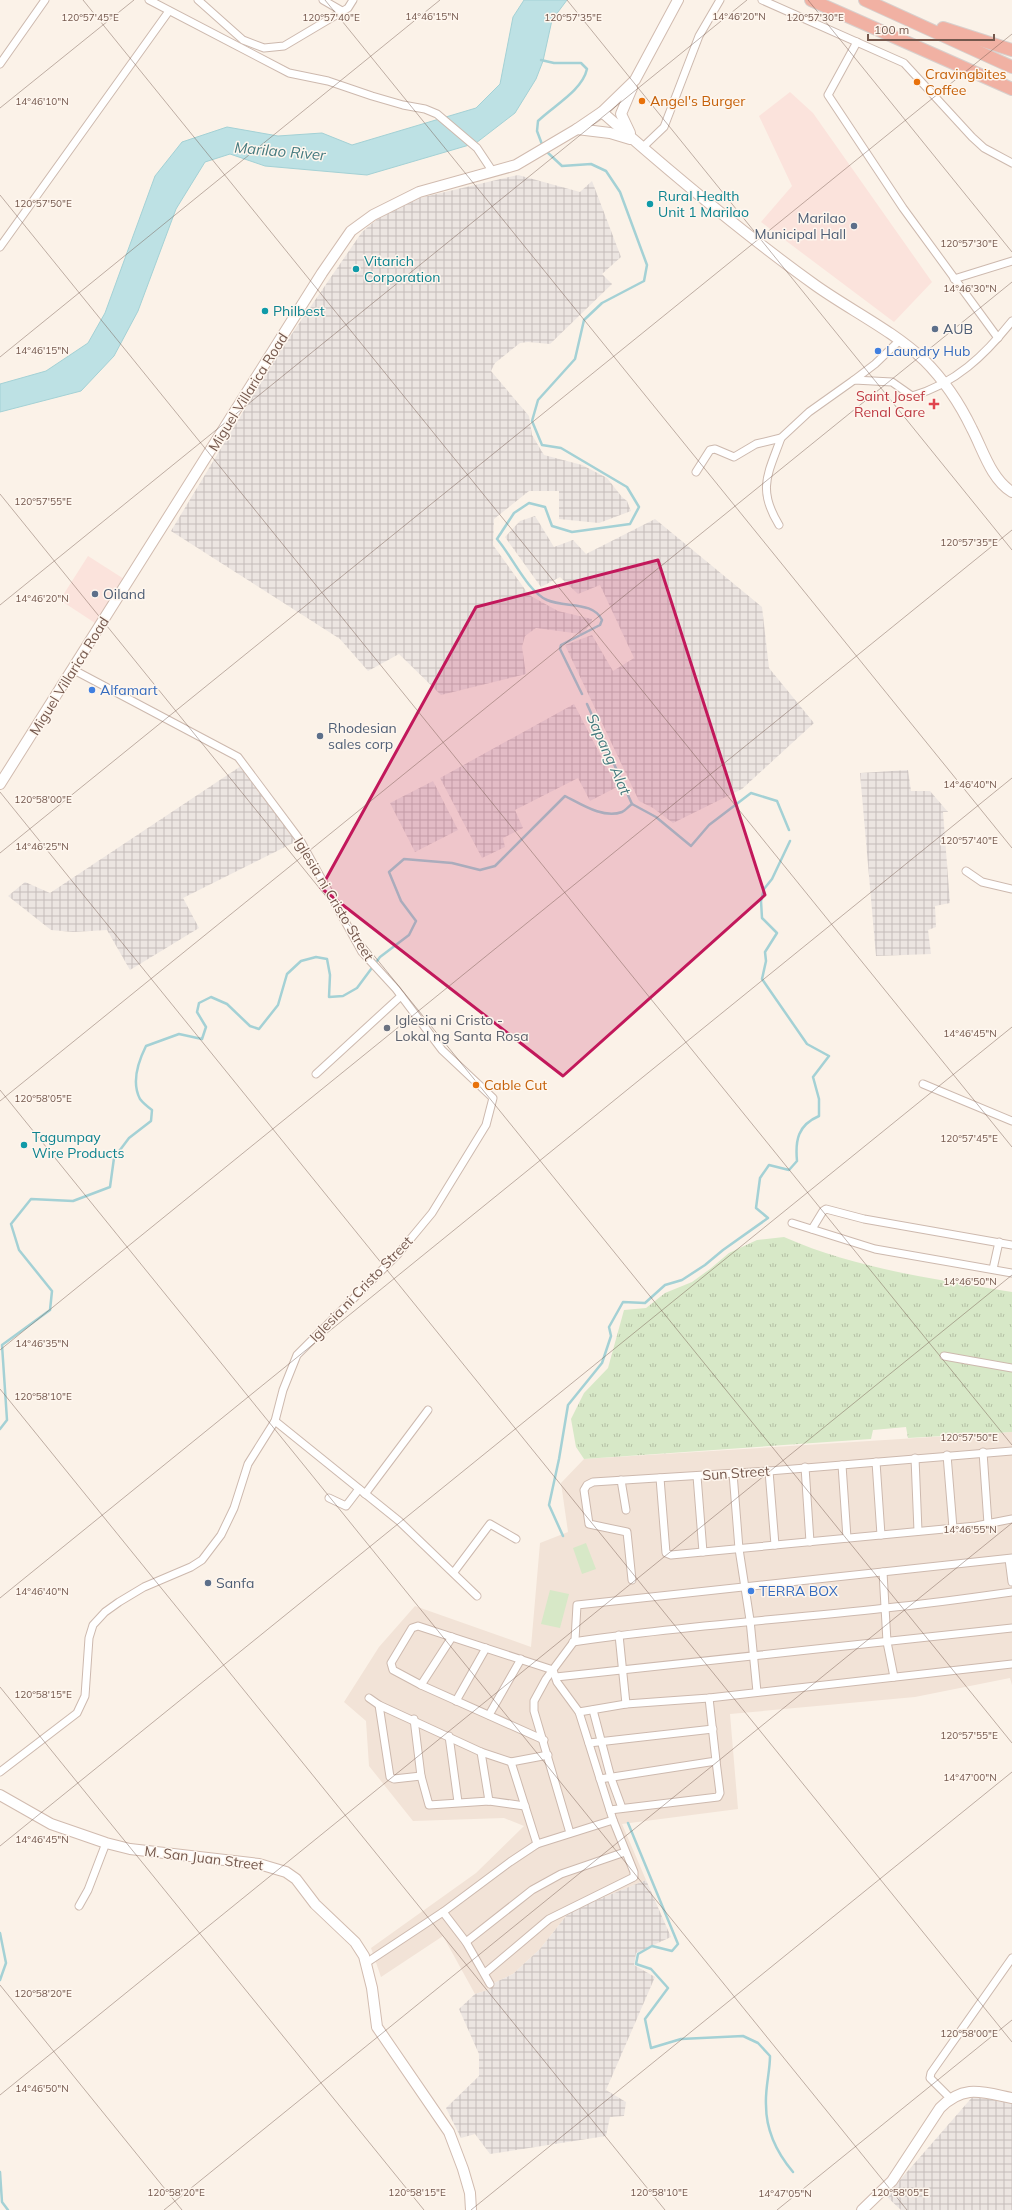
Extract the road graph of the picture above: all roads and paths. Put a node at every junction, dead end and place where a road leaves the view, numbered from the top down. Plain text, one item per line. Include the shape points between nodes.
1 (45, 0) edge
2 (149, 0) edge
3 (198, 0) edge
4 (323, 0) edge
5 (353, 0) edge
6 (678, 0) edge
7 (720, 0) edge
8 (762, 0) edge
9 (811, 0) edge
10 (865, 0) edge
11 (887, 10) junction
12 (169, 11) junction
13 (342, 11) junction
14 (857, 42) junction
15 (1012, 50) edge
16 (0, 64) edge
17 (1012, 67) edge
18 (636, 80) junction
19 (1012, 89) edge
20 (602, 112) junction
21 (577, 130) junction
22 (639, 144) junction
23 (1012, 163) edge
24 (493, 172) junction
25 (0, 246) edge
26 (1012, 261) edge
27 (954, 279) junction
28 (1012, 321) edge
29 (998, 338) junction
30 (900, 340) junction
31 (854, 380) junction
32 (944, 383) junction
33 (782, 438) junction
34 (696, 472) dead end
35 (1012, 492) edge
36 (779, 525) dead end
37 (72, 669) junction
38 (0, 784) edge
39 (966, 871) dead end
40 (1012, 889) edge
41 (401, 996) junction
42 (316, 1074) dead end
43 (923, 1084) dead end
44 (1012, 1121) edge
45 (792, 1223) dead end
46 (812, 1229) junction
47 (999, 1242) junction
48 (1012, 1245) edge
49 (993, 1269) junction
50 (1012, 1273) edge
51 (944, 1356) dead end
52 (1012, 1368) edge
53 (428, 1410) dead end
54 (275, 1421) junction
55 (1012, 1451) edge
56 (983, 1452) junction
57 (947, 1455) junction
58 (915, 1458) junction
59 (876, 1462) junction
60 (842, 1465) junction
61 (805, 1467) junction
62 (769, 1471) junction
63 (733, 1474) junction
64 (697, 1476) junction
65 (660, 1478) junction
66 (621, 1480) junction
67 (359, 1489) junction
68 (365, 1494) junction
69 (329, 1498) dead end
70 (626, 1510) dead end
71 (1012, 1519) edge
72 (988, 1524) junction
73 (953, 1528) junction
74 (918, 1531) junction
75 (881, 1535) junction
76 (846, 1538) junction
77 (516, 1539) dead end
78 (810, 1542) junction
79 (775, 1545) junction
80 (739, 1549) junction
81 (703, 1552) junction
82 (1010, 1558) edge
83 (454, 1572) junction
84 (883, 1572) junction
85 (632, 1580) dead end
86 (1012, 1582) edge
87 (744, 1586) junction
88 (1012, 1592) edge
89 (477, 1596) dead end
90 (886, 1608) junction
91 (750, 1620) junction
92 (1012, 1628) edge
93 (619, 1635) junction
94 (452, 1637) junction
95 (573, 1642) junction
96 (887, 1642) junction
97 (486, 1648) junction
98 (754, 1655) junction
99 (521, 1659) junction
100 (1012, 1664) edge
101 (621, 1670) junction
102 (554, 1674) junction
103 (894, 1677) junction
104 (421, 1685) junction
105 (757, 1692) junction
106 (369, 1698) dead end
107 (709, 1698) junction
108 (456, 1701) junction
109 (626, 1704) junction
110 (379, 1705) junction
111 (593, 1710) junction
112 (579, 1712) junction
113 (489, 1715) junction
114 (414, 1719) junction
115 (713, 1729) junction
116 (449, 1736) junction
117 (544, 1740) junction
118 (600, 1741) junction
119 (589, 1743) junction
120 (481, 1752) junction
121 (548, 1755) junction
122 (716, 1761) junction
123 (511, 1762) junction
124 (0, 1772) edge
125 (421, 1776) junction
126 (611, 1778) junction
127 (600, 1779) junction
128 (0, 1795) edge
129 (488, 1801) junction
130 (458, 1802) junction
131 (525, 1806) junction
132 (622, 1808) junction
133 (610, 1810) junction
134 (613, 1820) junction
135 (570, 1833) junction
136 (106, 1843) junction
137 (537, 1844) junction
138 (625, 1852) junction
139 (79, 1906) dead end
140 (443, 1912) junction
141 (466, 1942) junction
142 (1012, 1958) edge
143 (366, 1963) junction
144 (484, 1973) junction
145 (490, 1984) dead end
146 (950, 2098) junction
147 (1012, 2098) edge
148 (471, 2210) edge
149 (862, 2210) edge

1 - 16 street
2 - 12 street
3 - 13 street via 243,40 264,48 284,46
4 - 13 street
5 - 13 street via 348,8
6 - 18 main road, Miguel Villarica Road
7 - 22 street via 699,36 664,127 658,135
8 - 14 street
9 - 19 highway
10 - 11 highway
11 - 15 highway
11 - 17 highway
12 - 24 street via 289,73 328,81 437,114 477,148
12 - 25 street
14 - 23 street via 904,63 972,138 984,148
14 - 27 street via 828,95
18 - 20 main road, Miguel Villarica Road
18 - 22 main road via 621,114 625,125
20 - 21 main road, Miguel Villarica Road
20 - 22 main road
21 - 22 main road via 610,133
21 - 24 main road, Miguel Villarica Road via 516,165
22 - 30 main road via 771,253 834,298
24 - 37 main road, Miguel Villarica Road via 419,192 373,216 352,231 322,273
26 - 27 street
27 - 29 street
28 - 29 street
29 - 32 street via 972,366
30 - 31 street
30 - 32 main road via 924,360
31 - 32 street via 892,382 912,396
31 - 33 street via 810,412
32 - 35 main road via 959,405 992,470
33 - 34 street via 756,444 734,457 715,449 710,450
33 - 36 street via 765,488 771,513
37 - 38 main road, Miguel Villarica Road
37 - 41 street, Iglesia ni Cristo Street via 238,757 300,840 362,952
39 - 40 street via 982,882
41 - 42 street
41 - 54 street, Iglesia ni Cristo Street via 442,1050 493,1098 486,1125 432,1213 398,1254 297,1355 283,1390
43 - 44 street
45 - 46 street
46 - 47 street via 822,1211 826,1209 864,1219
46 - 49 street via 875,1249
47 - 48 street
47 - 49 street
49 - 50 street
51 - 52 street
53 - 68 street
54 - 67 street
54 - 124 street, Iglesia ni Cristo Street via 248,1464 234,1508 221,1535 202,1560 144,1587 105,1612 93,1626 89,1638 85,1696 77,1713
55 - 56 street, Sun Street
56 - 57 street, Sun Street
56 - 72 street
57 - 58 street, Sun Street
57 - 73 street
58 - 59 street, Sun Street
58 - 74 street
59 - 60 street, Sun Street
59 - 75 street
60 - 61 street, Sun Street
60 - 76 street
61 - 62 street, Sun Street
61 - 78 street
62 - 63 street, Sun Street
62 - 79 street
63 - 64 street, Sun Street
63 - 80 street
64 - 65 street, Sun Street
64 - 81 street
65 - 66 street, Sun Street
65 - 81 street via 666,1552 671,1555
66 - 70 street
66 - 85 street, Sun Street via 593,1482 584,1490 589,1524 627,1532
67 - 68 street
67 - 69 street via 346,1506
68 - 83 street via 399,1521
71 - 72 street
72 - 73 street
73 - 74 street
74 - 75 street
75 - 76 street
76 - 78 street
77 - 83 street via 490,1524
78 - 79 street
79 - 80 street
80 - 81 street
80 - 87 street
82 - 84 street
82 - 86 street
83 - 89 street
84 - 87 street
84 - 90 street
87 - 91 street
87 - 95 street via 577,1605
88 - 90 street
90 - 91 street
90 - 96 street
91 - 93 street
91 - 98 street
92 - 96 street
93 - 95 street
93 - 101 street
94 - 97 street
94 - 104 street
94 - 104 street via 418,1626 412,1628 390,1665 393,1670
95 - 102 street
96 - 98 street
96 - 103 street
97 - 99 street
97 - 108 street
98 - 101 street
98 - 105 street
99 - 102 street
99 - 113 street
100 - 103 street
101 - 102 street
101 - 109 street
102 - 112 street
102 - 117 street via 534,1701 534,1711
103 - 105 street
104 - 108 street
105 - 107 street
106 - 110 street
107 - 109 street
107 - 115 street
108 - 113 street
109 - 111 street
110 - 114 street
110 - 125 street via 390,1777 394,1779
111 - 112 street
111 - 118 street
112 - 119 street
113 - 117 street
114 - 116 street
114 - 125 street
115 - 118 street
115 - 122 street
116 - 120 street
116 - 130 street
117 - 121 street
118 - 119 street
118 - 126 street
119 - 127 street
120 - 123 street
120 - 129 street
121 - 123 street
121 - 135 street
122 - 126 street
122 - 132 street via 720,1793 718,1797
123 - 131 street
125 - 130 street via 429,1805
126 - 127 street
126 - 132 street
127 - 133 street
128 - 136 main road, M. San Juan Street via 51,1824
129 - 130 street
129 - 131 street
131 - 137 street
132 - 133 street
133 - 134 street
134 - 135 street
134 - 138 street
135 - 137 street
136 - 139 street
136 - 143 main road, M. San Juan Street via 130,1849 246,1862 286,1872 296,1879 315,1904 355,1942
137 - 140 street
138 - 141 street via 561,1874 532,1890
138 - 144 street via 634,1877 549,1919
140 - 141 street
140 - 143 street
141 - 144 street
142 - 146 street via 931,2073 930,2078
143 - 148 main road, M. San Juan Street via 377,2027 449,2132 464,2169
144 - 145 street
146 - 147 main road via 960,2092
146 - 149 main road via 940,2108 892,2181

